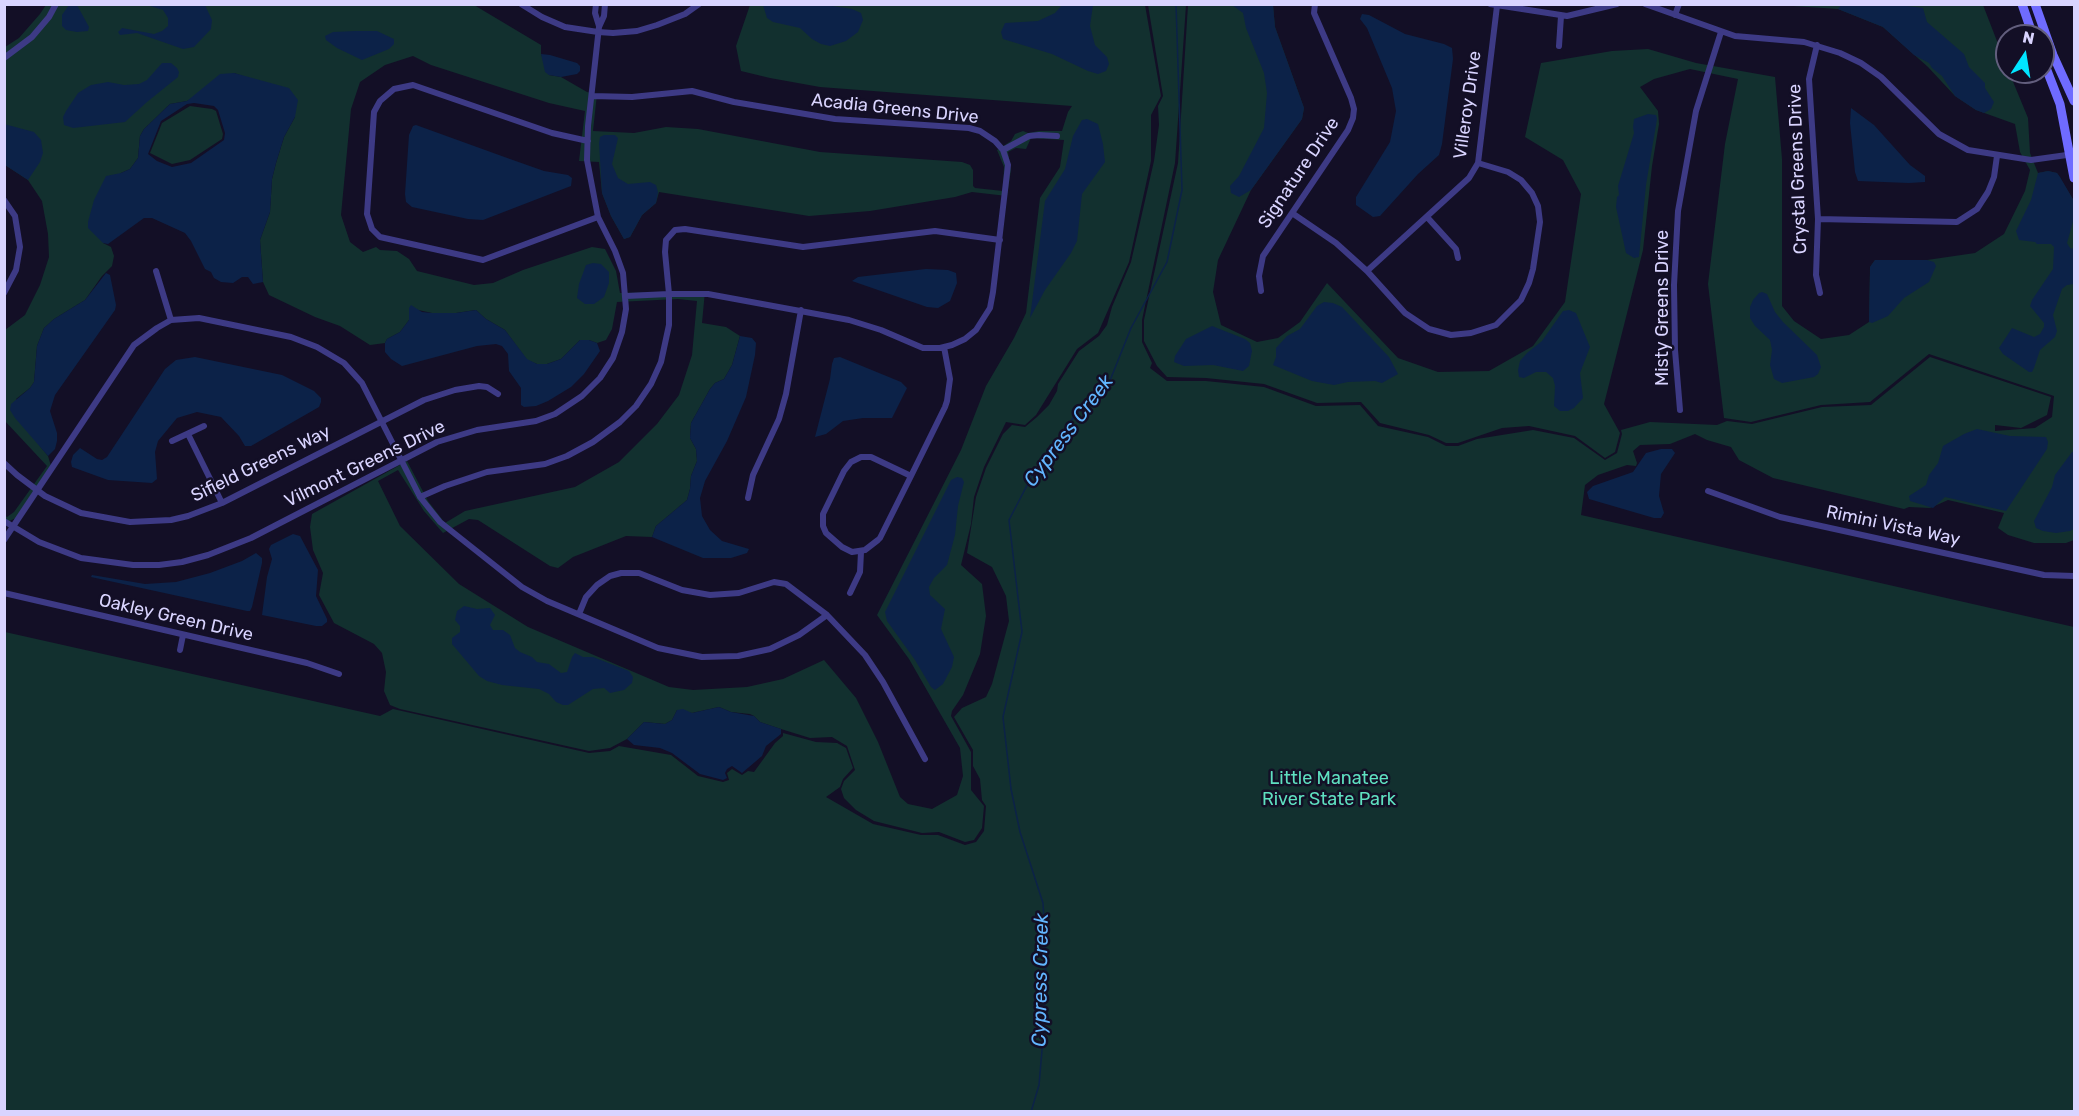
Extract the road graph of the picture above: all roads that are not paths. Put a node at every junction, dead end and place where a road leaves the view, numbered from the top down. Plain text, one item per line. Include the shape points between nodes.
1 (56, 4) edge
2 (521, 4) edge
3 (596, 4) edge
4 (605, 4) edge
5 (699, 4) edge
6 (1315, 4) edge
7 (1617, 4) edge
8 (1645, 4) edge
9 (1679, 4) edge
10 (2022, 4) edge
11 (2035, 4) edge
12 (1494, 5) edge
13 (1675, 15) junction
14 (1561, 16) junction
15 (2030, 24) edge
16 (2042, 24) edge
17 (598, 30) junction
18 (1721, 32) junction
19 (1817, 45) junction
20 (1559, 46) dead end
21 (4, 58) edge
22 (2055, 59) edge
23 (2052, 84) edge
24 (592, 96) junction
25 (2074, 101) edge
26 (1057, 136) dead end
27 (588, 141) junction
28 (1003, 150) junction
29 (2072, 155) edge
30 (1997, 156) junction
31 (1478, 163) junction
32 (2074, 178) edge
33 (4, 200) edge
34 (1292, 213) junction
35 (598, 217) junction
36 (1427, 217) junction
37 (1818, 219) junction
38 (999, 240) junction
39 (1458, 258) dead end
40 (156, 271) dead end
41 (1367, 271) junction
42 (1261, 291) dead end
43 (4, 293) edge
44 (1820, 293) dead end
45 (669, 294) junction
46 (626, 296) junction
47 (801, 310) junction
48 (171, 320) junction
49 (944, 347) junction
50 (498, 394) dead end
51 (1680, 410) dead end
52 (382, 420) junction
53 (204, 426) dead end
54 (188, 434) junction
55 (172, 441) dead end
56 (402, 459) junction
57 (4, 463) edge
58 (911, 476) junction
59 (38, 491) junction
60 (1708, 491) dead end
61 (420, 497) junction
62 (748, 498) dead end
63 (222, 503) junction
64 (4, 521) edge
65 (14, 527) junction
66 (4, 540) edge
67 (861, 552) junction
68 (2074, 576) edge
69 (4, 593) edge
70 (850, 593) dead end
71 (579, 614) junction
72 (827, 615) junction
73 (183, 635) junction
74 (180, 650) dead end
75 (339, 674) dead end
76 (925, 759) dead end

1 - 21 street via 32,37
2 - 17 street via 557,24
3 - 17 street
4 - 17 street
5 - 17 street via 677,18 647,28 626,32
6 - 34 street, Signature Drive via 1314,13 1354,109 1348,130
7 - 14 street
8 - 13 street
9 - 13 street
10 - 15 street
11 - 16 street
12 - 14 street
12 - 31 street, Villeroy Drive
13 - 18 street
14 - 20 street
17 - 24 street, Vilmont Greens Drive
18 - 19 street
18 - 51 street, Misty Greens Drive via 1696,111 1678,211 1674,328
19 - 30 street via 1871,70 1949,142
19 - 37 street, Crystal Greens Drive via 1809,79
22 - 25 street
23 - 29 street
24 - 27 street, Vilmont Greens Drive
24 - 28 street, Acadia Greens Drive via 692,91 835,119 975,129 991,137
26 - 28 street via 1029,136
27 - 35 street, Vilmont Greens Drive via 587,160
27 - 35 street via 552,133 412,85 394,89 374,111 367,214 372,229 380,237 483,260
28 - 38 street via 1008,171
29 - 30 street via 2035,160
29 - 32 street
30 - 37 street via 1988,192 1977,209 1957,222
31 - 36 street, Villeroy Drive via 1469,178
31 - 41 street via 1521,180 1538,206 1540,222 1531,276 1521,300 1509,314 1496,325 1471,333 1451,335 1429,329 1405,313
33 - 43 street via 15,216 20,247 16,270
34 - 41 street via 1336,243
34 - 42 street, Signature Drive via 1263,255
35 - 46 street, Vilmont Greens Drive via 621,267
36 - 39 street via 1456,249
36 - 41 street, Villeroy Drive
37 - 44 street, Crystal Greens Drive via 1816,275
38 - 45 street via 935,231 803,247 675,230 666,240 664,252
38 - 49 street via 987,314 970,335
40 - 48 street
45 - 46 street
45 - 47 street via 708,294
45 - 61 street via 669,325 661,362 636,406 620,422 593,442 545,464 487,472
46 - 56 street, Vilmont Greens Drive via 622,332 613,358 600,378 576,401 543,419 455,436
47 - 49 street via 868,325 918,346
47 - 62 street via 779,419 753,475
48 - 52 street via 211,320 278,333 317,347 352,371
48 - 59 street via 134,345
49 - 58 street via 949,395
50 - 52 street, Sifield Greens Way via 483,386 464,388 414,404
52 - 56 street
52 - 63 street, Sifield Greens Way
53 - 54 street
54 - 55 street
54 - 63 street
56 - 61 street
56 - 65 street, Vilmont Greens Drive via 251,538 182,562 133,566 93,560 53,548
57 - 59 street, Sifield Greens Way
58 - 67 street via 878,540
58 - 67 street via 871,457 858,458 846,468 823,514 823,526 842,547
59 - 63 street, Sifield Greens Way via 81,513 130,522 171,520
59 - 65 street
60 - 68 street, Rimini Vista Way via 1780,517 2044,575
61 - 71 street via 440,522 522,587
64 - 65 street, Vilmont Greens Drive
65 - 66 street
67 - 70 street via 860,572
69 - 73 street, Oakley Green Drive
71 - 72 street via 666,650 715,657 770,649
71 - 72 street via 597,585 616,574 633,573 688,592 710,595 731,595 782,582
72 - 76 street via 875,670
73 - 74 street
73 - 75 street, Oakley Green Drive

